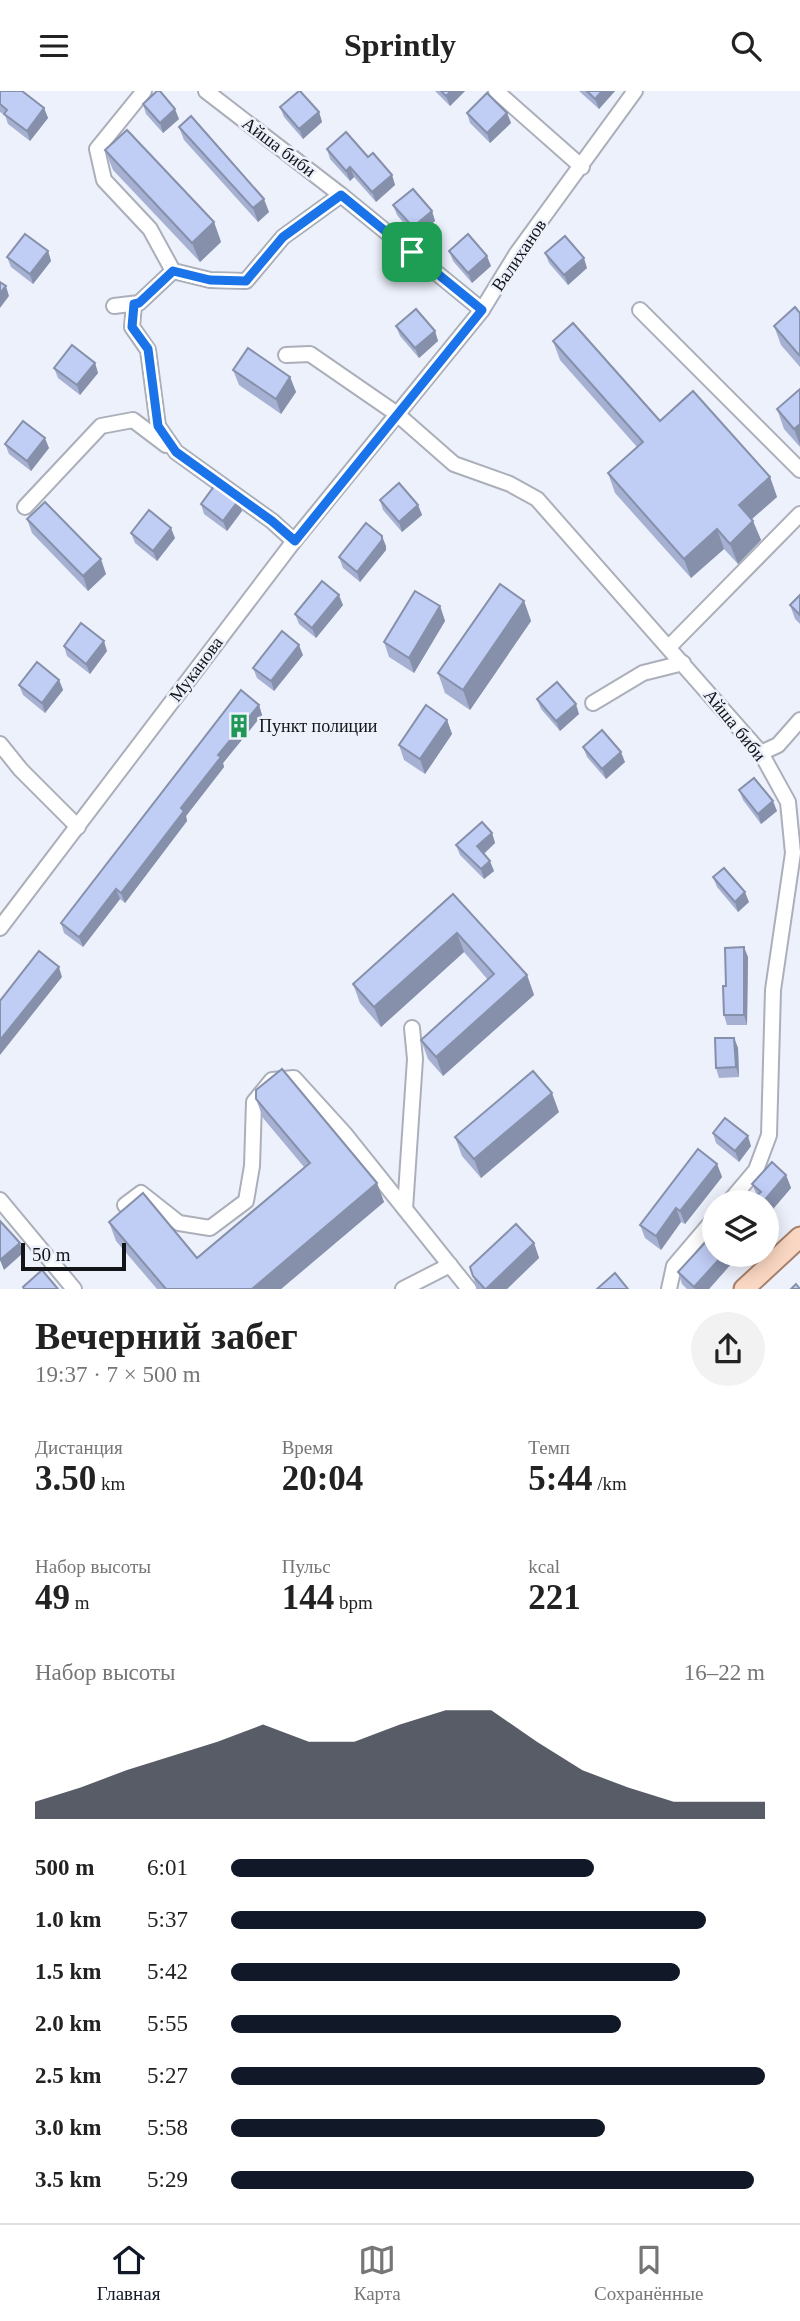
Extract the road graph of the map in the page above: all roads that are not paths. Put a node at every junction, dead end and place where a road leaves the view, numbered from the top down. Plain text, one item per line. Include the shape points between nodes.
1 (144, 91) edge
2 (206, 91) edge
3 (495, 91) edge
4 (635, 91) edge
5 (582, 167) junction
6 (341, 195) junction
7 (173, 271) junction
8 (134, 304) junction
9 (114, 306) dead end
10 (482, 310) junction
11 (640, 310) dead end
12 (286, 355) dead end
13 (397, 414) junction
14 (176, 452) junction
15 (800, 470) edge
16 (25, 507) dead end
17 (800, 514) edge
18 (295, 541) junction
19 (669, 646) junction
20 (683, 663) junction
21 (593, 703) dead end
22 (800, 720) edge
23 (0, 744) edge
24 (761, 753) junction
25 (78, 827) junction
26 (0, 928) edge
27 (412, 1028) dead end
28 (739, 1190) edge
29 (0, 1200) edge
30 (125, 1205) edge
31 (405, 1209) junction
32 (702, 1233) edge
33 (800, 1237) edge
34 (450, 1265) junction
35 (74, 1289) edge
36 (403, 1289) edge
37 (469, 1289) edge
38 (669, 1289) edge
39 (744, 1289) edge

1 - 7 street via 97,149 104,180 150,229
2 - 6 street, Айша биби
3 - 5 street
4 - 5 street, Валиханов
5 - 10 street, Валиханов via 517,253
6 - 7 street via 283,237 246,281 210,280
6 - 10 street, Айша биби
7 - 8 street
8 - 9 street
8 - 14 street via 132,327 148,349 158,426
10 - 13 street, Валиханов
11 - 15 street
12 - 13 street, Айша биби via 310,354
13 - 18 street, Муканова
13 - 19 street, Айша биби via 454,464 537,499
14 - 16 street via 133,420 101,426
14 - 18 street
17 - 19 street
18 - 25 street, Муканова
19 - 20 street, Айша биби
20 - 21 street via 643,673
20 - 24 street, Айша биби
22 - 24 street via 778,745
23 - 25 street
24 - 28 street, Айша биби via 788,802 793,853 773,990 769,1135 755,1170
25 - 26 street, Муканова
27 - 31 street via 415,1059
29 - 35 street
30 - 31 street via 141,1193 179,1223 210,1229 246,1201 254,1102 272,1080 294,1078
31 - 34 street
32 - 38 street via 674,1266
33 - 39 main road
34 - 36 street
34 - 37 street

